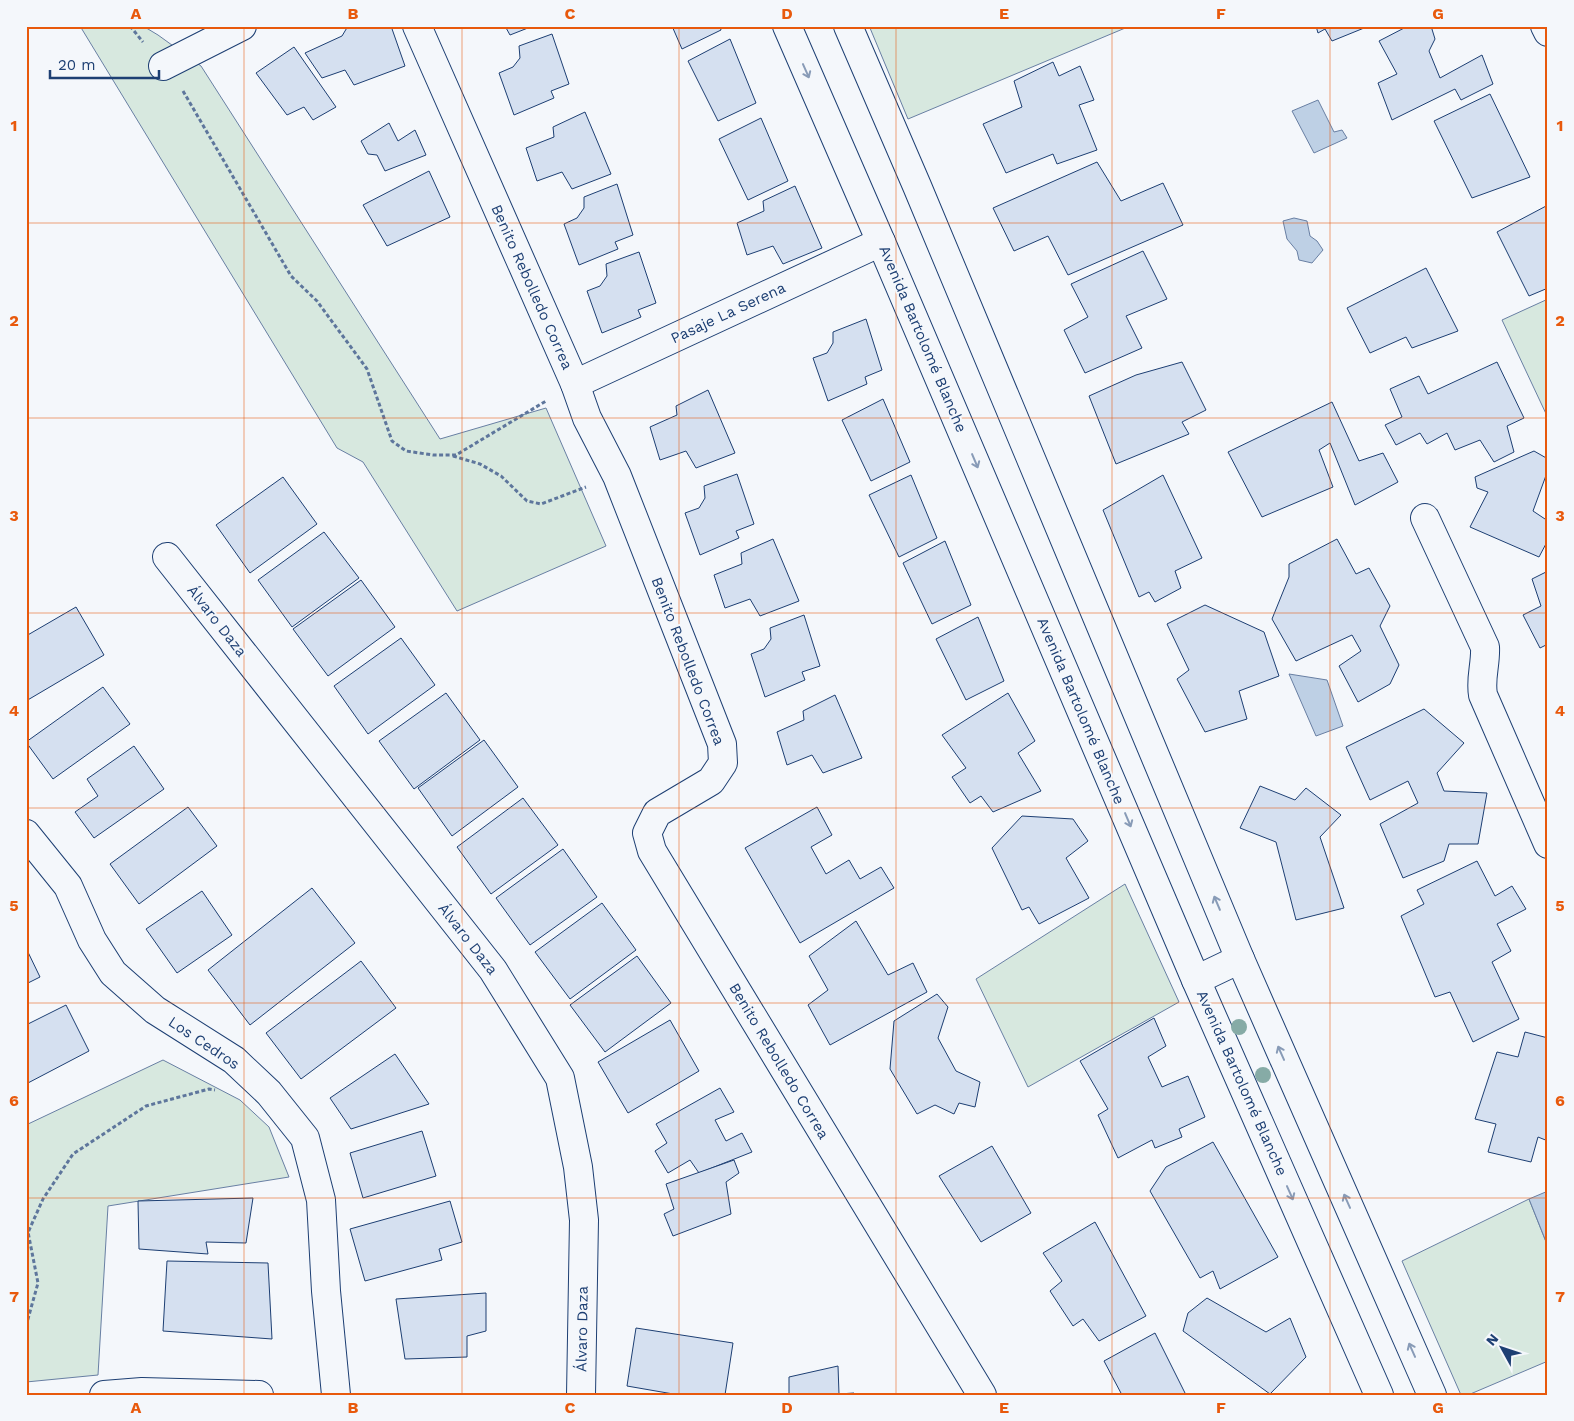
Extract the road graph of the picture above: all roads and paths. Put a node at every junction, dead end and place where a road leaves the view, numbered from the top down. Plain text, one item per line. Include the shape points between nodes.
1 (130, 26) edge
2 (242, 26) edge
3 (418, 26) edge
4 (787, 26) edge
5 (848, 26) edge
6 (1545, 26) edge
7 (1548, 32) edge
8 (162, 66) junction
9 (881, 242) junction
10 (575, 384) junction
11 (450, 455) junction
12 (617, 476) junction
13 (1425, 518) dead end
14 (167, 557) dead end
15 (26, 834) edge
16 (1548, 844) edge
17 (1240, 959) junction
18 (1196, 980) junction
19 (219, 1090) dead end
20 (27, 1234) edge
21 (26, 1326) edge
22 (104, 1395) edge
23 (259, 1395) edge
24 (336, 1395) edge
25 (582, 1395) edge
26 (982, 1395) edge
27 (1379, 1395) edge
28 (1432, 1395) edge

1 - 8 path
2 - 8 street
3 - 10 street, Benito Rebolledo Correa
4 -> 9 street, Avenida Bartolomé Blanche
17 -> 5 street
6 - 7 street
8 - 11 path via 177,82 292,276 317,301 367,369 392,441 406,451
9 - 10 street, Pasaje La Serena
9 -> 18 street, Avenida Bartolomé Blanche
10 - 11 path
10 - 12 street, Benito Rebolledo Correa via 587,418
11 - 12 path via 480,464 501,476 527,501 541,504
12 - 26 street, Benito Rebolledo Correa via 722,744 723,763 712,782 657,814 647,833 652,851
13 - 16 street via 1485,647 1486,661 1481,679 1483,695
14 - 25 street, Álvaro Daza via 493,970 560,1078 578,1167 584,1220
15 - 24 street, Los Cedros via 68,886 92,940 113,974 155,1010 234,1060 269,1093 305,1138 321,1200
17 - 18 street
28 -> 17 street
18 -> 27 street, Avenida Bartolomé Blanche
19 - 20 path via 209,1089 146,1106 73,1154 43,1199
20 - 21 path via 38,1283
22 - 23 street via 142,1392

